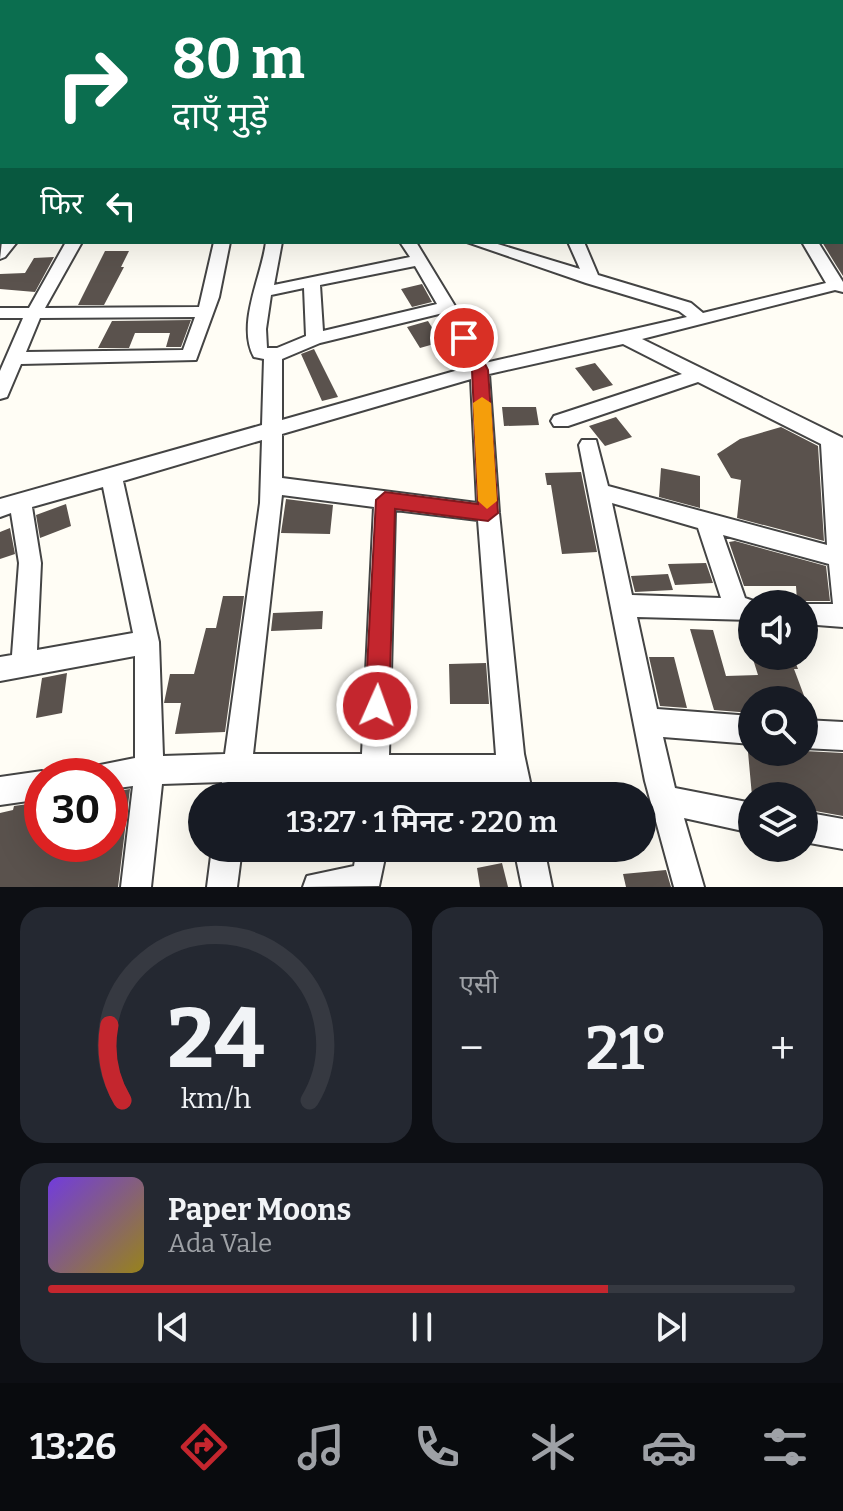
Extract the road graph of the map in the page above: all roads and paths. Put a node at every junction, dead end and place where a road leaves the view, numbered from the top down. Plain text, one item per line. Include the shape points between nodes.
1 (73, 244) edge
2 (222, 244) edge
3 (274, 244) edge
4 (481, 244) edge
5 (577, 244) edge
6 (811, 244) edge
7 (413, 251) edge
8 (592, 280) junction
9 (312, 283) junction
10 (839, 286) edge
11 (266, 291) junction
12 (447, 307) junction
13 (205, 312) junction
14 (0, 313) edge
15 (34, 313) junction
16 (700, 319) junction
17 (625, 338) junction
18 (315, 339) junction
19 (273, 355) junction
20 (15, 358) junction
21 (480, 370) junction
22 (699, 375) junction
23 (0, 392) edge
24 (561, 421) dead end
25 (271, 431) junction
26 (836, 442) edge
27 (589, 445) dead end
28 (111, 476) junction
29 (271, 485) junction
30 (601, 492) junction
31 (385, 500) junction
32 (10, 505) edge
33 (488, 513) junction
34 (707, 522) junction
35 (840, 558) junction
36 (738, 593) edge
37 (843, 601) edge
38 (624, 606) junction
39 (738, 609) edge
40 (818, 614) edge
41 (843, 616) edge
42 (147, 642) junction
43 (12, 666) edge
44 (648, 722) junction
45 (738, 729) edge
46 (818, 735) edge
47 (843, 736) edge
48 (238, 768) junction
49 (149, 770) junction
50 (128, 773) edge
51 (236, 782) edge
52 (374, 782) edge
53 (516, 782) edge
54 (24, 788) edge
55 (0, 791) edge
56 (665, 800) junction
57 (738, 815) edge
58 (818, 830) edge
59 (843, 834) edge
60 (225, 862) edge
61 (370, 862) edge
62 (532, 862) edge
63 (136, 887) edge
64 (222, 887) edge
65 (318, 887) edge
66 (537, 887) edge
67 (689, 887) edge

1 - 15 street
2 - 13 street
3 - 11 street
4 - 8 street
5 - 8 street
6 - 10 street
7 - 9 street
7 - 12 street
8 - 16 street via 685,307
9 - 11 street
9 - 18 street
10 - 16 street
11 - 19 street via 256,345 260,353
12 - 18 street
12 - 21 street
13 - 15 street
13 - 20 street via 186,357
14 - 15 street
15 - 20 street
16 - 17 street
17 - 21 street
17 - 22 street
18 - 19 street
19 - 25 street
20 - 23 street
21 - 25 street
21 - 33 street
22 - 24 street
22 - 26 street
25 - 28 street
25 - 29 street
26 - 35 street
27 - 30 street
28 - 32 street
28 - 42 street
29 - 31 street
29 - 48 street
30 - 34 street
30 - 38 street
31 - 33 street
31 - 52 street
32 - 43 street via 30,563
33 - 53 street
34 - 35 street
34 - 36 street
35 - 37 street
38 - 39 street
38 - 44 street
40 - 41 street
42 - 43 street
42 - 49 street
44 - 45 street
44 - 56 street
46 - 47 street
48 - 49 street
48 - 51 street
48 - 52 street
49 - 50 street
49 - 63 street
54 - 55 street
56 - 57 street
56 - 67 street
58 - 59 street
60 - 64 street
61 - 65 street via 368,875 356,882
62 - 66 street

